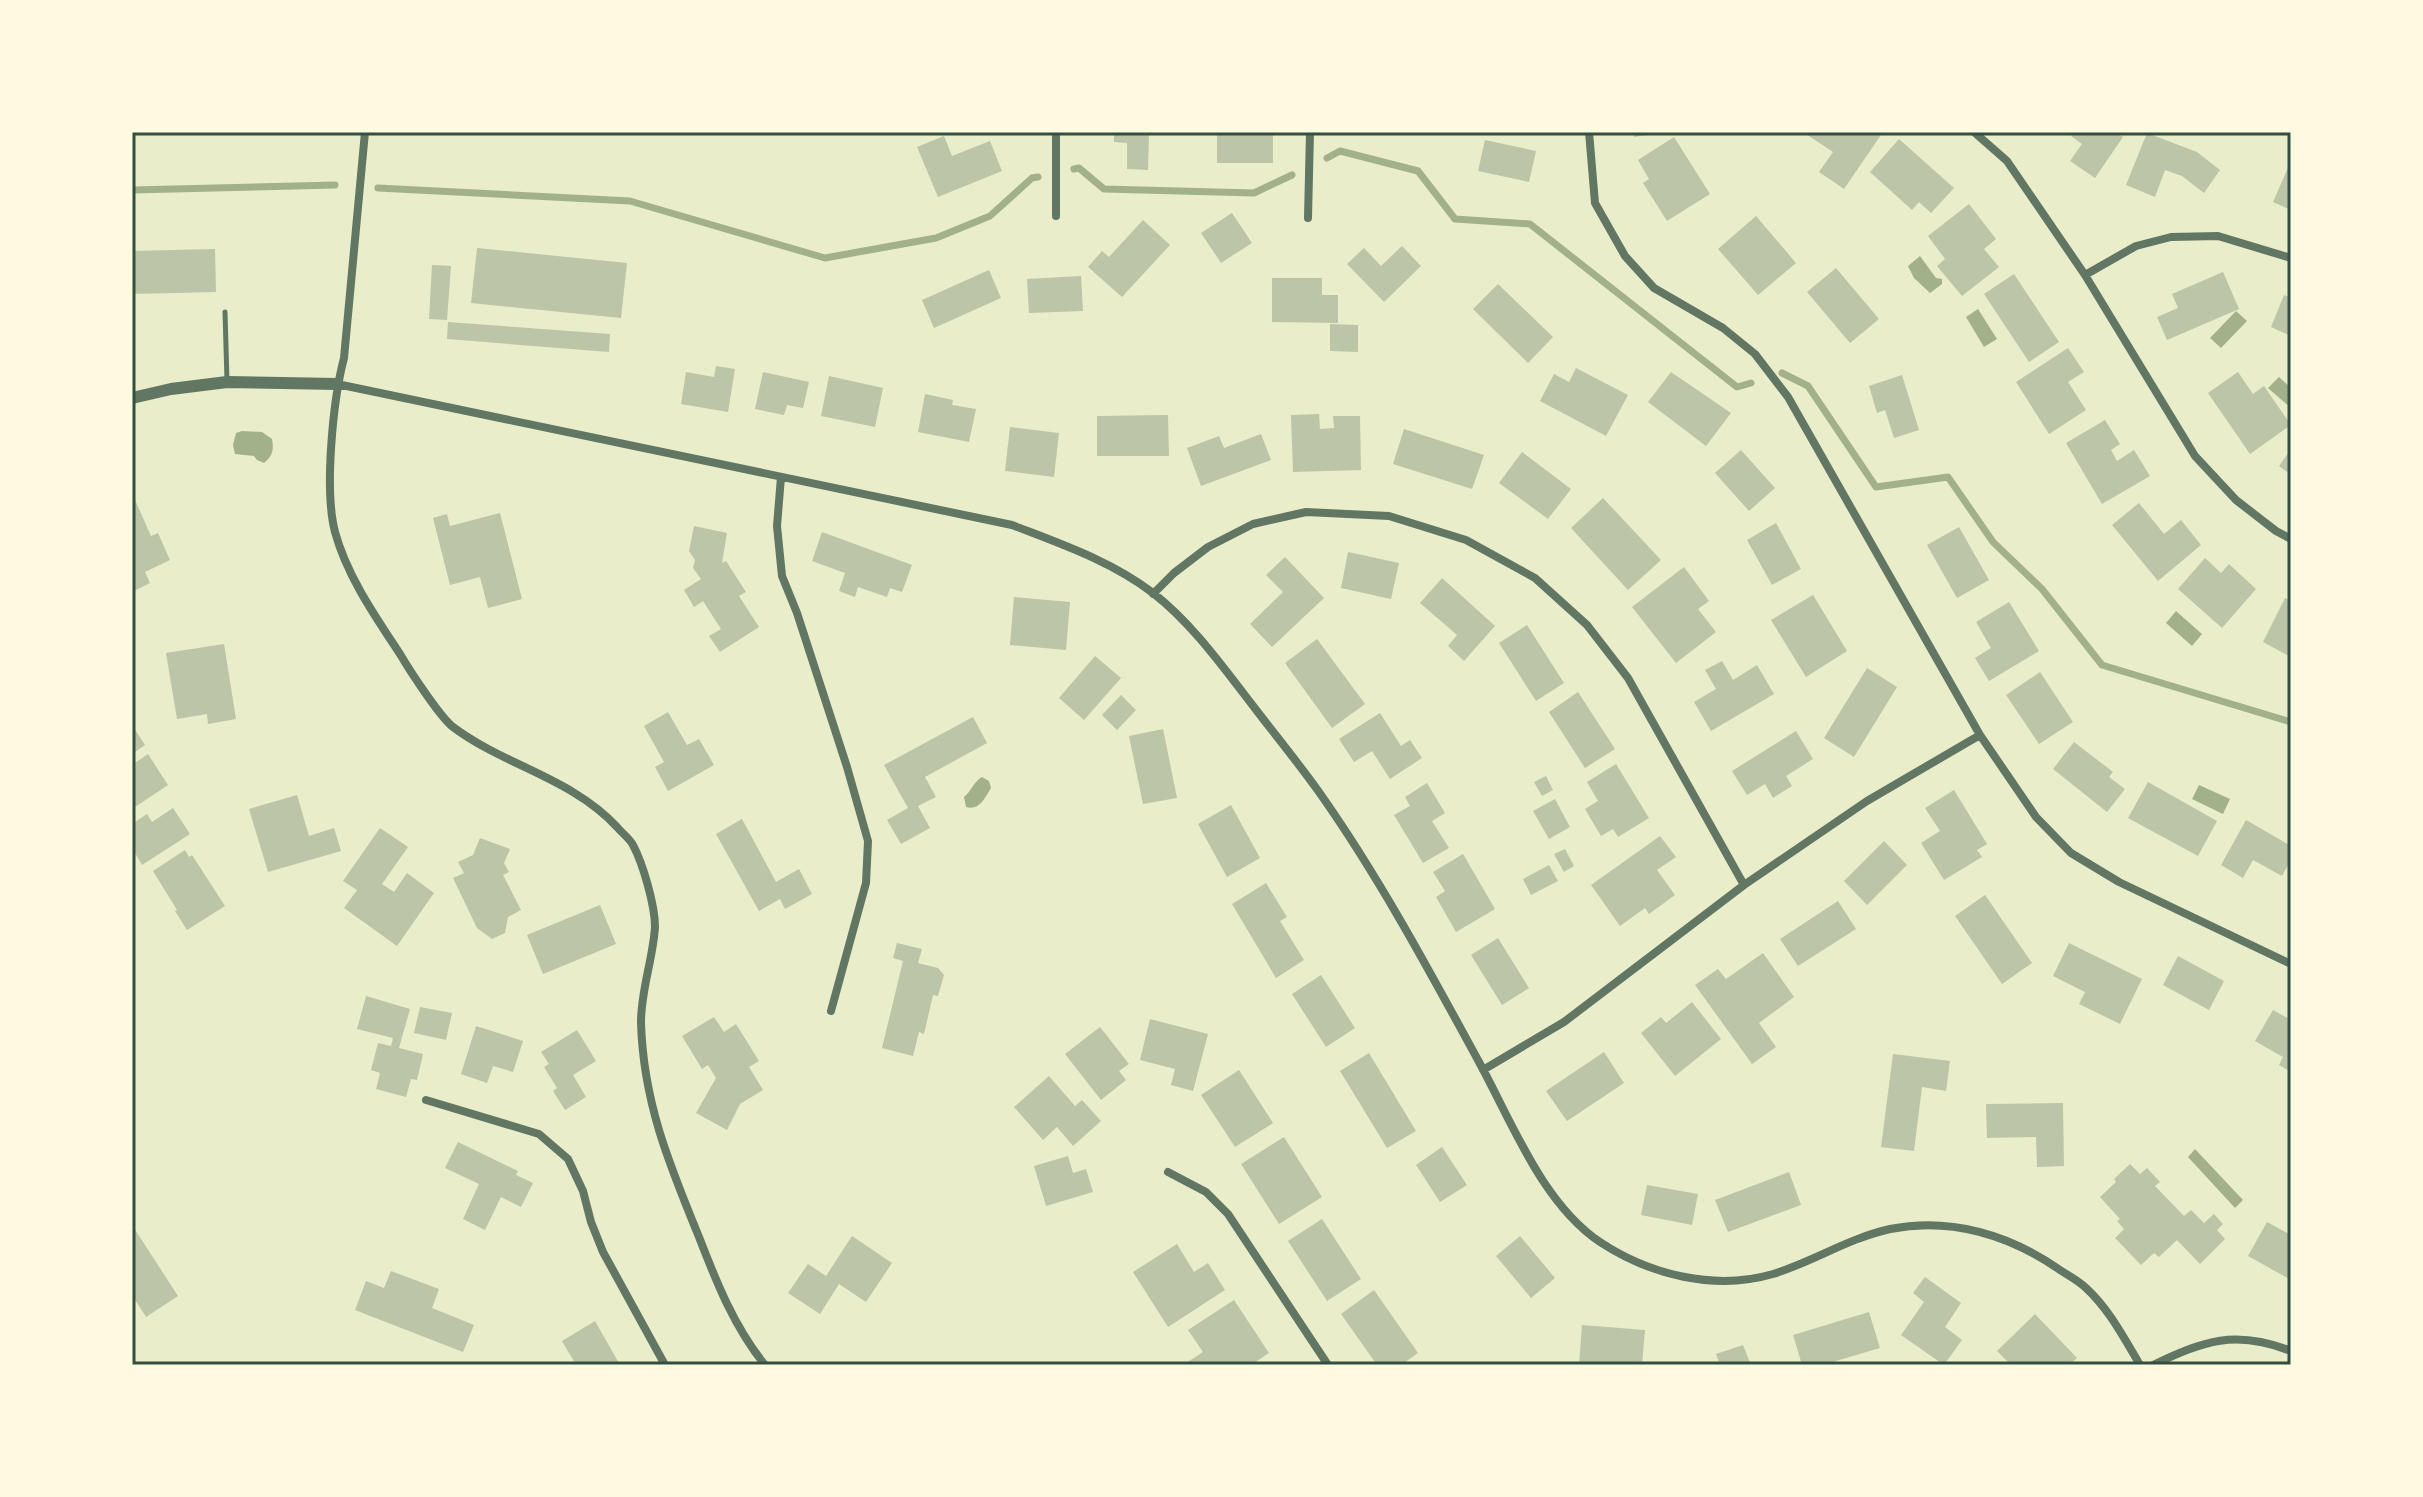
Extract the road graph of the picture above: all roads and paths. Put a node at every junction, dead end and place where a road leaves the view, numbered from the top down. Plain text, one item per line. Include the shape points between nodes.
1 (365, 132) edge
2 (1056, 132) edge
3 (1310, 132) edge
4 (1589, 132) edge
5 (1974, 132) edge
6 (1056, 216) dead end
7 (1308, 218) dead end
8 (2291, 258) edge
9 (2085, 275) junction
10 (225, 312) dead end
11 (227, 382) junction
12 (337, 384) junction
13 (132, 398) edge
14 (781, 477) junction
15 (2291, 539) edge
16 (1153, 594) junction
17 (1980, 735) junction
18 (1744, 885) junction
19 (2291, 964) edge
20 (831, 1011) dead end
21 (1483, 1070) junction
22 (426, 1100) dead end
23 (1168, 1172) dead end
24 (2291, 1351) edge
25 (665, 1365) edge
26 (765, 1365) edge
27 (1328, 1365) edge
28 (2140, 1365) edge
29 (2153, 1365) edge

1 - 12 street via 344,358
2 - 6 street
3 - 7 street
4 - 17 street via 1595,203 1625,256 1654,288 1723,328 1755,354 1788,397
5 - 9 street via 2007,161
8 - 9 street via 2218,236 2171,237 2136,246
9 - 15 street via 2195,456 2236,500
10 - 11 lane
11 - 12 street
11 - 13 street
12 - 14 street
12 - 26 street via 334,529 368,604 407,665 451,725 574,790 633,844 655,925 641,1018 643,1066 656,1125 722,1296
14 - 16 street via 1012,525 1088,554
14 - 20 street via 777,526 782,576 868,841 866,883
16 - 18 street via 1208,547 1253,524 1306,512 1389,516 1466,540 1535,578 1587,625 1628,678
16 - 21 street via 1204,643 1318,790 1377,881
17 - 18 street via 1867,801
17 - 19 street via 2036,817 2071,853 2119,882
18 - 21 street via 1564,1022
21 - 28 street via 1561,1207 1600,1242 1648,1267 1690,1280 1735,1281 1772,1274 1890,1229 1942,1225 1987,1232 2040,1256 2086,1288 2118,1326
22 - 25 street via 539,1134 568,1159 603,1252
23 - 27 street via 1206,1192 1228,1214
24 - 29 street via 2268,1342 2224,1339 2192,1346

